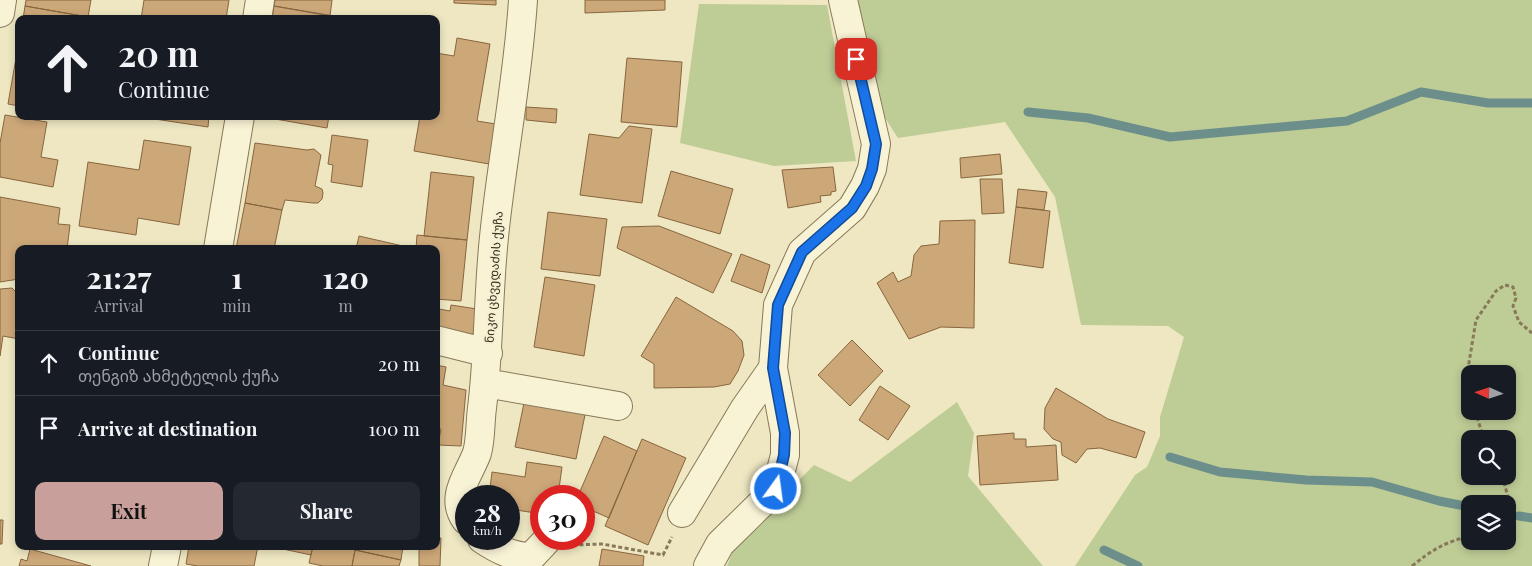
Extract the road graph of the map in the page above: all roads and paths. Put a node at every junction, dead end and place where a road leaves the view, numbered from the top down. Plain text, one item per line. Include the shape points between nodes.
1 (2, 0) edge
2 (260, 0) edge
3 (523, 0) edge
4 (843, 0) edge
5 (0, 13) edge
6 (258, 15) edge
7 (239, 120) edge
8 (219, 245) edge
9 (1532, 333) edge
10 (440, 341) edge
11 (488, 353) junction
12 (1469, 365) edge
13 (773, 368) junction
14 (485, 383) junction
15 (618, 406) dead end
16 (466, 485) edge
17 (682, 513) dead end
18 (1461, 538) edge
19 (602, 544) dead end
20 (166, 550) edge
21 (499, 550) edge
22 (537, 550) edge
23 (663, 555) dead end
24 (163, 566) edge
25 (708, 566) edge
26 (1412, 566) edge

1 - 5 street
2 - 6 street
3 - 11 street, ნიკო ცხვედაძის ქუჩა via 520,48 494,238
4 - 13 street via 876,144 872,169 852,208 802,252 778,305
7 - 8 street
9 - 12 path via 1519,322 1513,306 1516,298 1512,287 1505,285 1496,291 1476,320
10 - 11 street
11 - 14 street, ნიკო ცხვედაძის ქუჩა
13 - 17 street
13 - 25 street via 785,433 784,455 776,489 720,544
14 - 15 street
14 - 16 street, ნიკო ცხვედაძის ქუჩა via 477,452 467,473
18 - 26 path via 1427,554
19 - 23 path
20 - 24 street
21 - 22 street via 530,557

